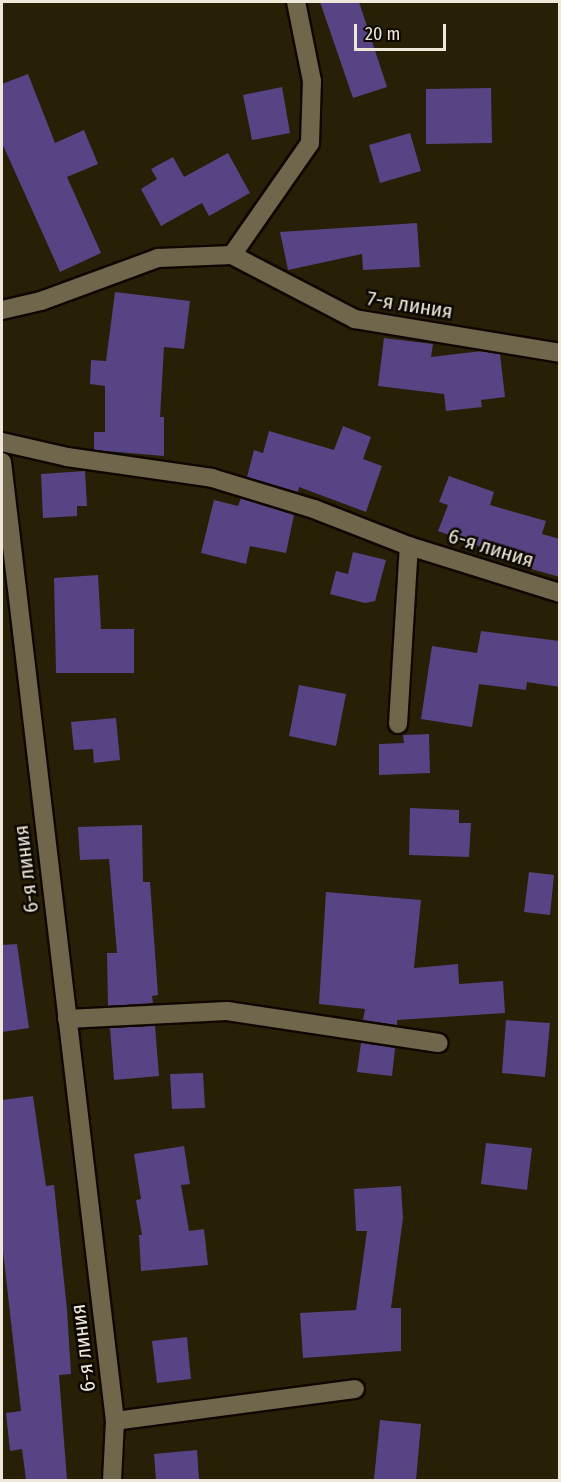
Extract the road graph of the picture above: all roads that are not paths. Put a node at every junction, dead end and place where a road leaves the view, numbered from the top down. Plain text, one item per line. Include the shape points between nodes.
1 (296, 2) edge
2 (232, 255) junction
3 (2, 310) edge
4 (560, 353) edge
5 (2, 442) edge
6 (2, 462) edge
7 (409, 546) junction
8 (560, 593) edge
9 (398, 724) dead end
10 (67, 1019) junction
11 (439, 1043) dead end
12 (355, 1389) dead end
13 (115, 1421) junction
14 (112, 1480) edge

1 - 2 street via 312,81 310,143
2 - 3 street, 7-я линия via 158,258 41,301
2 - 4 street, 7-я линия via 355,319
5 - 7 street, 6-я линия via 67,457 212,478 314,509
6 - 10 street, 6-я линия
7 - 8 street, 6-я линия
7 - 9 street
10 - 11 street via 227,1011
10 - 13 street, 6-я линия
12 - 13 street
13 - 14 street, 6-я линия

